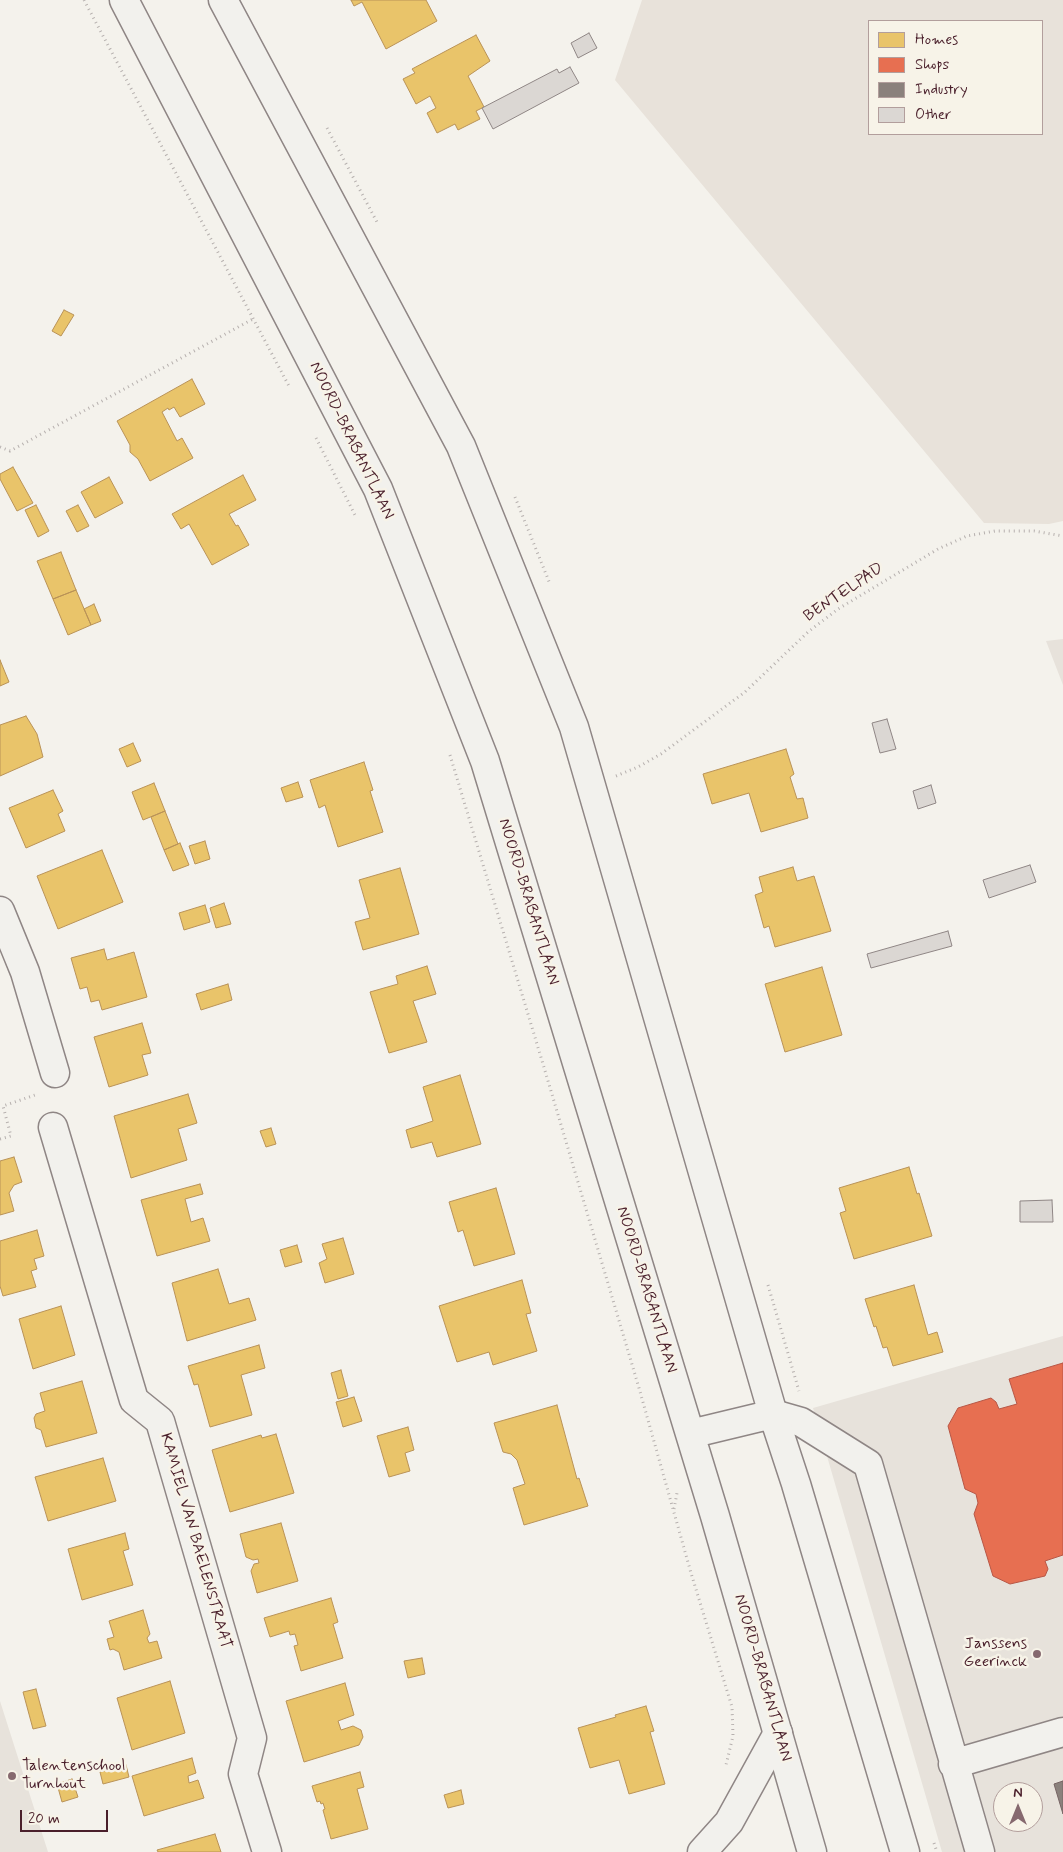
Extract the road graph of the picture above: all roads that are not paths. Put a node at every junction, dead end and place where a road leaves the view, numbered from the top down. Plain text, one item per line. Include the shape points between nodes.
1 (124, 0) edge
2 (223, 0) edge
3 (0, 911) edge
4 (55, 1073) road end
5 (53, 1127) dead end
6 (773, 1414) junction
7 (690, 1434) junction
8 (1063, 1732) edge
9 (778, 1733) junction
10 (953, 1764) junction
11 (267, 1852) edge
12 (702, 1852) edge
13 (812, 1852) edge
14 (905, 1852) edge
15 (980, 1852) edge

1 - 7 main road, NOORD-BRABANTLAAN via 378,489 486,760
2 - 6 main road via 461,446 574,727
3 - 4 main road via 25,972
5 - 11 main road, KAMIEL VAN BAELENSTRAAT via 134,1400 160,1421 252,1738 243,1774
6 - 7 main road
6 - 10 main road via 801,1422 868,1464
6 - 14 main road
7 - 9 main road, NOORD-BRABANTLAAN
8 - 10 main road
9 - 12 main road via 729,1822
9 - 13 main road, NOORD-BRABANTLAAN
10 - 15 main road

